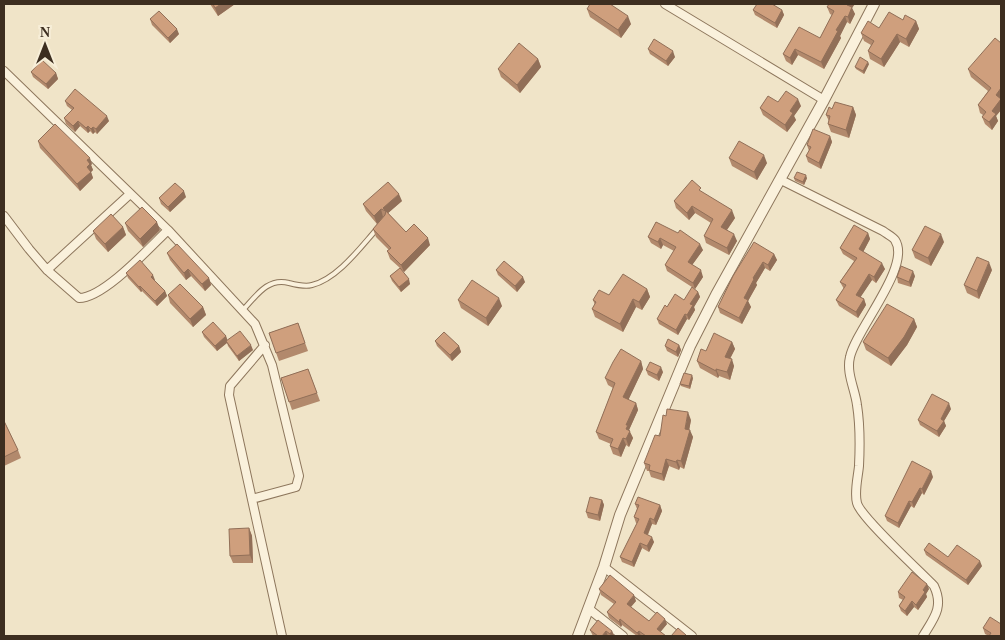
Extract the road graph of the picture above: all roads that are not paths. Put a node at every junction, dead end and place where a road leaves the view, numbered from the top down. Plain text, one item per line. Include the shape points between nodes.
1 (665, 4) edge
2 (874, 4) edge
3 (4, 71) edge
4 (824, 100) junction
5 (781, 180) junction
6 (130, 194) junction
7 (4, 216) edge
8 (379, 226) edge
9 (168, 230) junction
10 (47, 270) junction
11 (243, 310) junction
12 (264, 345) junction
13 (252, 499) junction
14 (604, 567) junction
15 (589, 609) junction
16 (282, 636) edge
17 (578, 636) edge
18 (624, 636) edge
19 (692, 636) edge
20 (923, 636) edge

1 - 4 street
2 - 4 street
3 - 6 street
4 - 5 street
5 - 14 street via 690,346 620,516
5 - 20 street via 895,240 898,261 892,278 850,356 848,367 859,424 857,504 866,518 934,586 939,596 938,609
6 - 9 street
6 - 10 street
7 - 10 street
8 - 11 lane via 355,254 315,285 271,282
9 - 10 street via 120,276 86,297 76,296
9 - 11 street
11 - 12 street via 255,324
12 - 13 street via 230,386 229,395
12 - 13 street via 272,365 299,476 296,487
13 - 16 street
14 - 15 street
14 - 19 street
15 - 17 street
15 - 18 street

